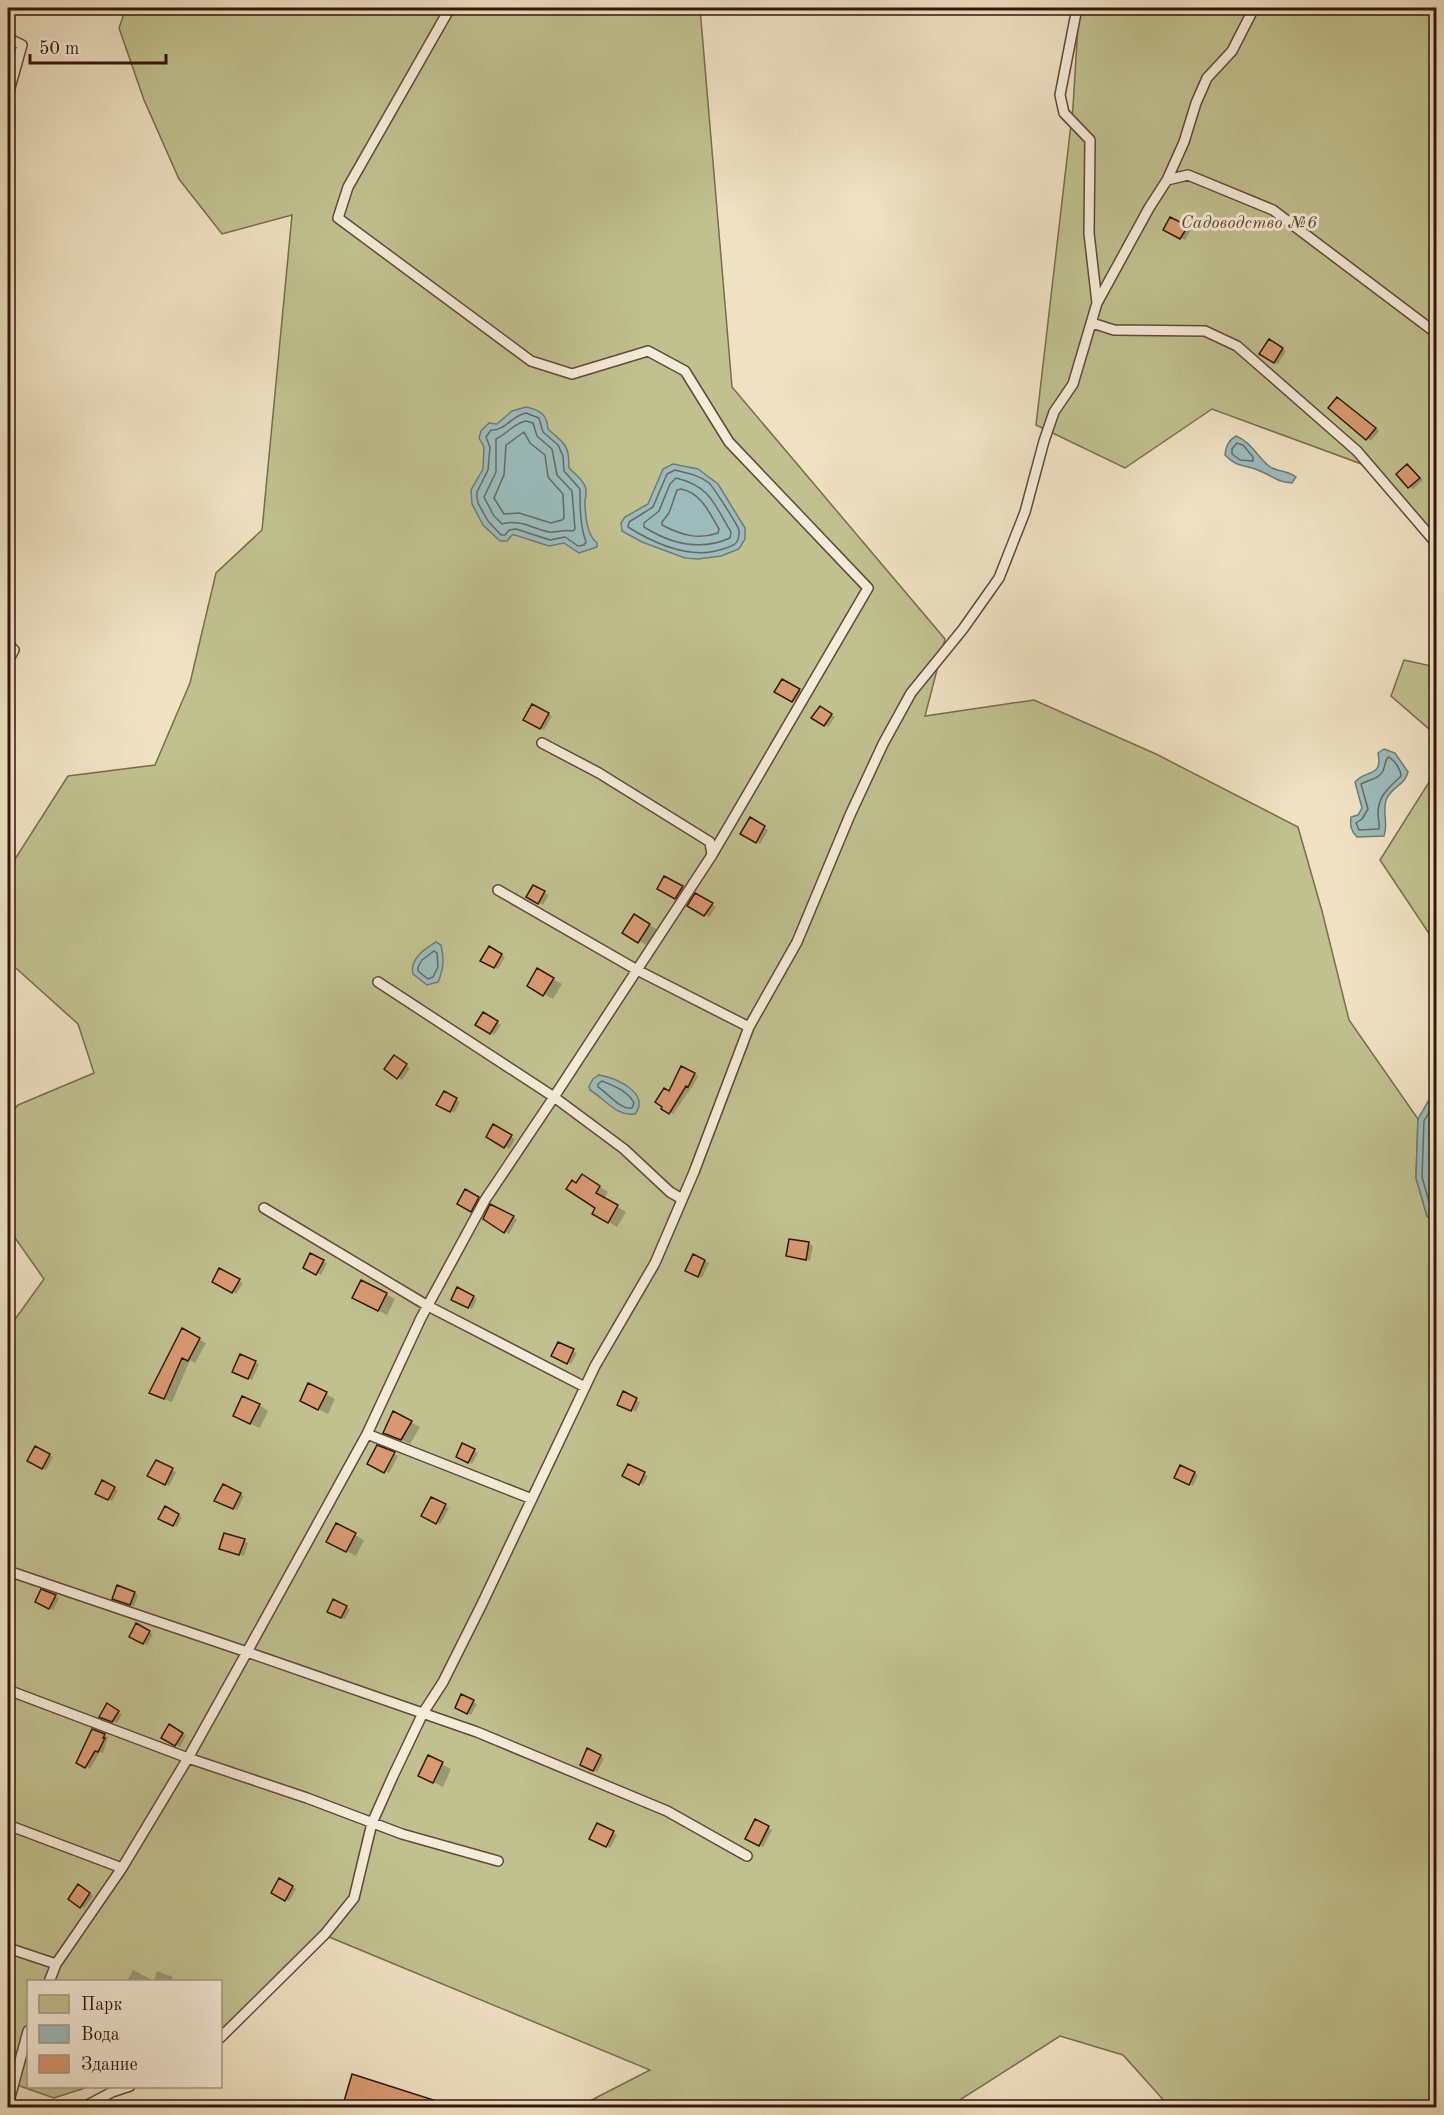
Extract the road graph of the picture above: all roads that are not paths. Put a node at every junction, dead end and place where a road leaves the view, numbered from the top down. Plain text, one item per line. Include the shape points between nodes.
1 (450, 8) edge
2 (1077, 8) edge
3 (1254, 8) edge
4 (8, 38) edge
5 (8, 95) edge
6 (1167, 180) junction
7 (1097, 303) junction
8 (1092, 322) junction
9 (1435, 332) edge
10 (1437, 543) edge
11 (8, 644) edge
12 (8, 661) edge
13 (542, 743) dead end
14 (712, 855) junction
15 (498, 890) dead end
16 (637, 970) junction
17 (378, 982) dead end
18 (748, 1027) junction
19 (554, 1098) junction
20 (682, 1199) junction
21 (264, 1208) dead end
22 (428, 1305) junction
23 (585, 1387) junction
24 (367, 1434) junction
25 (532, 1499) junction
26 (8, 1571) edge
27 (247, 1652) junction
28 (8, 1690) edge
29 (423, 1713) junction
30 (189, 1758) junction
31 (372, 1823) junction
32 (8, 1825) edge
33 (747, 1856) dead end
34 (498, 1861) dead end
35 (122, 1868) junction
36 (8, 1948) edge
37 (56, 1964) junction
38 (50, 1980) edge
39 (27, 2035) edge
40 (222, 2036) edge
41 (123, 2088) edge
42 (8, 2105) edge
43 (82, 2108) edge

1 - 14 lane via 348,187 338,218 531,361 572,374 648,351 685,371 729,442 868,588
2 - 7 lane via 1060,95 1064,113 1090,140 1089,234
3 - 6 lane via 1232,51 1208,78
4 - 5 lane via 22,45
6 - 7 lane
6 - 9 lane via 1188,175 1273,210
7 - 8 lane
8 - 10 lane via 1114,330 1205,331 1237,346 1357,451
8 - 18 lane via 1074,384 1054,412 1025,512 999,578 911,693 855,805 797,942
11 - 12 lane via 14,650
13 - 14 lane via 710,842
14 - 16 lane
15 - 16 lane
16 - 18 lane
16 - 19 lane
17 - 19 lane
18 - 20 lane
19 - 20 lane via 624,1149
19 - 22 lane via 485,1200
20 - 23 lane via 655,1263
21 - 22 lane
22 - 23 lane
22 - 24 lane
23 - 25 lane
24 - 25 lane
24 - 27 lane
25 - 29 lane via 443,1682
26 - 27 lane
27 - 29 lane
27 - 30 lane
28 - 30 lane
29 - 31 lane
29 - 33 lane via 667,1810
30 - 31 lane
30 - 35 lane
31 - 34 lane
31 - 40 lane via 354,1898 325,1934
32 - 35 lane
35 - 37 lane
36 - 37 lane
37 - 38 lane
39 - 42 lane
41 - 43 lane

